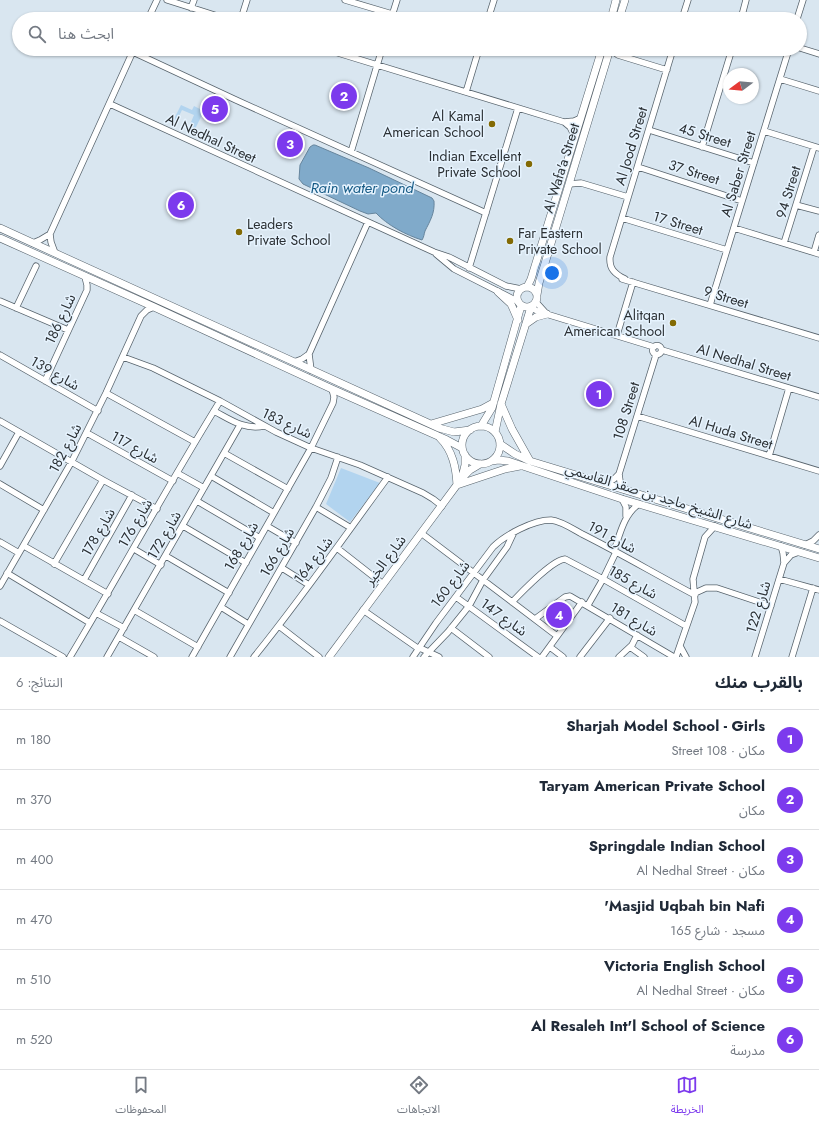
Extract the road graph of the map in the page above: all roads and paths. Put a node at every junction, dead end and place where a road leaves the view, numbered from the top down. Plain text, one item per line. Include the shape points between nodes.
1 (157, 0) edge
2 (166, 0) edge
3 (194, 0) edge
4 (247, 0) edge
5 (345, 0) edge
6 (397, 0) edge
7 (494, 0) edge
8 (616, 0) edge
9 (625, 0) edge
10 (688, 0) edge
11 (746, 0) edge
12 (803, 1) edge
13 (191, 8) junction
14 (151, 12) edge
15 (204, 12) edge
16 (243, 12) edge
17 (378, 12) edge
18 (393, 12) edge
19 (490, 12) edge
20 (613, 12) edge
21 (621, 12) edge
22 (684, 12) edge
23 (743, 12) edge
24 (799, 12) edge
25 (807, 50) edge
26 (819, 54) edge
27 (131, 56) edge
28 (146, 56) edge
29 (348, 56) edge
30 (380, 56) edge
31 (477, 56) edge
32 (600, 56) edge
33 (609, 56) edge
34 (621, 56) edge
35 (671, 56) edge
36 (730, 56) edge
37 (787, 56) edge
38 (377, 65) junction
39 (667, 70) junction
40 (780, 78) junction
41 (819, 91) edge
42 (466, 92) junction
43 (110, 104) junction
44 (518, 108) junction
45 (581, 118) junction
46 (564, 122) junction
47 (649, 130) junction
48 (764, 131) junction
49 (575, 137) junction
50 (702, 147) junction
51 (816, 148) edge
52 (351, 152) junction
53 (754, 163) junction
54 (638, 167) junction
55 (569, 184) junction
56 (628, 197) junction
57 (742, 201) junction
58 (796, 205) junction
59 (819, 211) edge
60 (486, 213) junction
61 (622, 218) junction
62 (368, 222) junction
63 (0, 228) edge
64 (734, 228) junction
65 (50, 234) junction
66 (819, 235) edge
67 (0, 238) edge
68 (33, 243) junction
69 (784, 244) junction
70 (727, 250) junction
71 (434, 252) junction
72 (55, 253) junction
73 (816, 253) edge
74 (36, 266) dead end
75 (469, 268) junction
76 (85, 277) junction
77 (625, 279) joint
78 (633, 282) junction
79 (99, 283) junction
80 (524, 288) junction
81 (87, 290) junction
82 (498, 292) junction
83 (0, 301) edge
84 (140, 302) junction
85 (534, 302) junction
86 (519, 304) junction
87 (710, 305) junction
88 (154, 307) junction
89 (16, 308) junction
90 (547, 314) junction
91 (141, 316) junction
92 (518, 321) junction
93 (526, 324) junction
94 (68, 330) junction
95 (617, 335) junction
96 (819, 338) edge
97 (654, 347) junction
98 (662, 350) junction
99 (309, 354) junction
100 (656, 354) junction
101 (0, 355) edge
102 (123, 357) junction
103 (294, 362) junction
104 (311, 370) junction
105 (45, 381) junction
106 (789, 388) junction
107 (332, 389) junction
108 (106, 393) junction
109 (345, 395) junction
110 (819, 397) edge
111 (220, 401) junction
112 (333, 403) junction
113 (494, 403) junction
114 (501, 404) junction
115 (214, 410) junction
116 (98, 411) junction
117 (637, 416) junction
118 (0, 421) edge
119 (431, 424) junction
120 (240, 425) junction
121 (264, 426) junction
122 (481, 426) junction
123 (470, 430) junction
124 (20, 432) junction
125 (495, 432) junction
126 (86, 434) junction
127 (437, 435) junction
128 (195, 442) junction
129 (500, 444) junction
130 (311, 448) junction
131 (462, 448) junction
132 (224, 453) junction
133 (465, 455) junction
134 (769, 456) junction
135 (338, 457) junction
136 (72, 461) junction
137 (492, 461) junction
138 (530, 461) junction
139 (480, 464) junction
140 (0, 466) edge
141 (520, 466) junction
142 (819, 471) edge
143 (177, 473) junction
144 (619, 474) junction
145 (211, 476) junction
146 (388, 477) junction
147 (462, 478) junction
148 (103, 480) junction
149 (173, 481) junction
150 (0, 484) edge
151 (605, 484) junction
152 (457, 485) junction
153 (204, 488) junction
154 (288, 489) junction
155 (624, 490) junction
156 (132, 495) junction
157 (622, 499) junction
158 (197, 501) junction
159 (639, 504) junction
160 (442, 506) junction
161 (316, 507) junction
162 (157, 509) junction
163 (44, 510) junction
164 (274, 514) junction
165 (626, 516) junction
166 (702, 522) junction
167 (183, 526) junction
168 (267, 526) junction
169 (715, 526) junction
170 (351, 528) junction
171 (514, 532) junction
172 (421, 533) junction
173 (819, 535) edge
174 (705, 537) junction
175 (260, 538) junction
176 (0, 542) edge
177 (296, 543) junction
178 (805, 545) junction
179 (24, 546) junction
180 (780, 546) junction
181 (337, 548) junction
182 (134, 549) junction
183 (819, 549) edge
184 (615, 551) junction
185 (800, 552) junction
186 (19, 553) junction
187 (166, 556) junction
188 (819, 558) edge
189 (246, 563) junction
190 (784, 563) junction
191 (54, 564) junction
192 (161, 565) junction
193 (282, 568) junction
194 (7, 573) junction
195 (473, 574) junction
196 (603, 579) junction
197 (779, 579) junction
198 (84, 580) junction
199 (483, 580) junction
200 (383, 584) junction
201 (309, 585) junction
202 (0, 586) edge
203 (813, 588) junction
204 (819, 590) edge
205 (229, 593) junction
206 (108, 594) junction
207 (695, 594) junction
208 (456, 597) junction
209 (512, 602) junction
210 (582, 602) junction
211 (588, 605) junction
212 (469, 606) junction
213 (771, 606) junction
214 (221, 607) junction
215 (134, 610) junction
216 (363, 610) junction
217 (96, 613) junction
218 (610, 618) junction
219 (535, 619) junction
220 (0, 621) edge
221 (90, 623) junction
222 (248, 624) junction
223 (279, 626) junction
224 (686, 626) junction
225 (124, 628) junction
226 (451, 628) junction
227 (637, 635) junction
228 (557, 636) junction
229 (119, 637) junction
230 (680, 646) junction
231 (198, 647) junction
232 (550, 647) junction
233 (630, 647) junction
234 (420, 648) junction
235 (429, 651) junction
236 (233, 656) edge
237 (63, 657) edge
238 (70, 657) edge
239 (107, 657) edge
240 (154, 657) edge
241 (192, 657) edge
242 (254, 657) edge
243 (319, 657) edge
244 (329, 657) edge
245 (413, 657) edge
246 (424, 657) edge
247 (439, 657) edge
248 (489, 657) edge
249 (538, 657) edge
250 (542, 657) edge
251 (563, 657) edge
252 (580, 657) edge
253 (619, 657) edge
254 (644, 657) edge
255 (675, 657) edge
256 (686, 657) edge
257 (756, 657) edge
258 (792, 657) edge

1 - 14 street
2 - 13 street
3 - 13 street
4 - 16 street
5 - 17 street
6 - 18 street
7 - 19 street
8 - 20 street
9 - 21 street
10 - 22 street
11 - 23 street
12 - 24 street
13 - 15 street
25 - 26 street
27 - 43 street
28 - 52 street
29 - 38 street
30 - 38 street
31 - 42 street
32 - 45 street, Al Wafa'a Street
33 - 55 street, Al Wafa'a Street
34 - 39 street
35 - 39 street, Al Jood Street
36 - 50 street
37 - 40 street, Al Saber Street
38 - 42 street
38 - 52 street
39 - 47 street, Al Jood Street
40 - 41 street
40 - 48 street, Al Saber Street
42 - 44 street
43 - 62 street, Al Nedhal Street
43 - 65 street
44 - 46 street
44 - 60 street
45 - 46 street
45 - 49 street, Al Wafa'a Street
46 - 49 street
47 - 50 street, 45 Street
47 - 54 street, Al Jood Street
48 - 51 street
48 - 53 street, Al Saber Street
49 - 80 street, Al Wafa'a Street via 531,279
50 - 53 street, 45 Street
51 - 58 street, 94 Street
52 - 60 street
53 - 57 street, Al Saber Street
54 - 56 street, Al Jood Street
54 - 57 street, 37 Street
55 - 56 street via 581,183
55 - 85 street, Al Wafa'a Street
56 - 61 street, Al Jood Street
57 - 64 street, Al Saber Street
58 - 59 street
58 - 69 street, 94 Street
60 - 75 street
61 - 70 street, 17 Street
61 - 77 street, Al Jood Street via 608,260 609,269 615,276
62 - 71 street, Al Nedhal Street
62 - 99 street
63 - 68 street
64 - 69 street
64 - 70 street, Al Saber Street
65 - 68 street
65 - 72 street
66 - 73 street
67 - 76 street
68 - 72 street
69 - 73 street
70 - 87 street, Al Saber Street
71 - 75 street, Al Nedhal Street
71 - 82 street, Al Nedhal Street via 454,269
72 - 103 street
74 - 89 street
75 - 80 street, Al Nedhal Street via 506,286
76 - 79 street
76 - 81 street, شارع 186
77 - 78 street, 9 Street
78 - 87 street, 9 Street
78 - 95 street
79 - 81 street, شارع 186
79 - 84 street
80 - 85 street via 534,290
80 - 86 street via 518,293
81 - 94 street, شارع 186
82 - 86 street, Al Nedhal Street
82 - 92 street via 510,304
83 - 89 street
84 - 88 street
84 - 91 street, شارع 182
85 - 86 street via 528,308
85 - 90 street
85 - 93 street, Al Wafa'a Street
86 - 92 street
87 - 96 street, 9 Street
88 - 91 street
88 - 107 street
89 - 94 street
90 - 93 street via 536,317
90 - 95 street
91 - 102 street, شارع 182
92 - 113 street
93 - 114 street, Al Wafa'a Street
94 - 105 street, شارع 186
95 - 97 street
97 - 98 street via 661,347
97 - 100 street via 653,351
98 - 100 street via 660,354
98 - 106 street, Al Nedhal Street
99 - 103 street
99 - 104 street
100 - 117 street, 108 Street
101 - 105 street, شارع 139
102 - 108 street, شارع 182
102 - 111 street, شارع 183 via 149,366
103 - 104 street
104 - 119 street
105 - 116 street, شارع 139
106 - 110 street, Al Nedhal Street
106 - 134 street
107 - 109 street
107 - 112 street
108 - 116 street, شارع 182
108 - 128 street
109 - 112 street via 338,397
109 - 127 street
111 - 115 street, شارع 176
111 - 121 street, شارع 183
112 - 130 street, شارع 168
113 - 119 street via 482,410
113 - 122 street
114 - 125 street, Al Wafa'a Street
114 - 138 street
115 - 120 street
115 - 128 street, شارع 176
116 - 126 street, شارع 182
117 - 134 street, Al Huda Street
117 - 144 street, 108 Street
118 - 124 street
119 - 123 street via 449,431
120 - 121 street via 251,428
120 - 132 street, شارع 172
121 - 130 street, شارع 183
122 - 123 street
122 - 125 street
123 - 131 street via 464,436
124 - 136 street
124 - 140 street
125 - 129 street
126 - 136 street, شارع 182
126 - 149 street, شارع 117
127 - 131 street
127 - 152 street via 451,454
128 - 143 street, شارع 176
129 - 137 street via 498,454
129 - 138 street, شارع الشيخ ماجد بن صقر القاسمي
130 - 135 street, شارع 183
130 - 154 street, شارع 168
131 - 133 street
132 - 145 street, شارع 172
132 - 154 street
133 - 139 street via 471,462
133 - 147 street, شارع الخير
134 - 142 street, Al Huda Street
135 - 146 street, شارع 183
135 - 161 street, شارع 166 via 331,478
136 - 148 street
136 - 163 street, شارع 182
137 - 139 street
137 - 141 street, شارع الشيخ ماجد بن صقر القاسمي via 503,460
138 - 151 street, شارع الشيخ ماجد بن صقر القاسمي
139 - 147 street, شارع الخير
141 - 152 street
141 - 157 street, شارع الشيخ ماجد بن صقر القاسمي
143 - 149 street, شارع 176
143 - 153 street
144 - 151 street
144 - 155 street
145 - 153 street, شارع 172
145 - 164 street
146 - 160 street, شارع 183 via 428,495
146 - 170 street, شارع 164
147 - 152 street, شارع الخير
148 - 156 street
148 - 191 street
149 - 162 street, شارع 176
150 - 163 street
151 - 155 street, شارع الشيخ ماجد بن صقر القاسمي
152 - 160 street, شارع الخير
153 - 158 street, شارع 172
154 - 164 street, شارع 168
155 - 178 street, شارع الشيخ ماجد بن صقر القاسمي
156 - 162 street
156 - 198 street, شارع 178
157 - 159 street, شارع الشيخ ماجد بن صقر القاسمي
157 - 165 street via 626,507
158 - 167 street, شارع 172
158 - 175 street
159 - 165 street
159 - 166 street, شارع الشيخ ماجد بن صقر القاسمي
160 - 172 street, شارع الخير
161 - 170 street
161 - 177 street, شارع 166
162 - 182 street, شارع 176
163 - 179 street, شارع 182
164 - 168 street, شارع 168
165 - 184 street
166 - 169 street, شارع الشيخ ماجد بن صقر القاسمي
166 - 174 street
167 - 187 street, شارع 172
167 - 189 street
168 - 175 street, شارع 168
168 - 177 street
169 - 174 street
169 - 180 street, شارع الشيخ ماجد بن صقر القاسمي
170 - 181 street, شارع 164
171 - 184 street, شارع 191 via 543,522 555,521
171 - 195 street, شارع 160 via 493,547
171 - 199 street via 507,547
172 - 195 street
172 - 200 street, شارع الخير
173 - 178 street
174 - 207 street via 693,578
175 - 189 street, شارع 168
176 - 186 street
177 - 193 street, شارع 166
178 - 183 street, شارع الشيخ ماجد بن صقر القاسمي
179 - 186 street, شارع 182
179 - 191 street
180 - 185 street, شارع الشيخ ماجد بن صقر القاسمي
180 - 190 street
181 - 200 street
181 - 201 street, شارع 164
182 - 192 street
182 - 206 street, شارع 176
184 - 196 street
184 - 207 street, شارع 191
185 - 188 street, شارع الشيخ ماجد بن صقر القاسمي
185 - 190 street via 791,555
186 - 194 street, شارع 182
187 - 192 street, شارع 172
187 - 205 street
189 - 205 street, شارع 168
190 - 197 street, شارع 122
191 - 198 street
192 - 215 street, شارع 172
193 - 201 street
193 - 222 street, شارع 166
194 - 202 street, شارع 182
194 - 221 street
195 - 199 street
195 - 208 street, شارع 160
196 - 209 street, شارع 185 via 567,560 560,560 539,575
196 - 211 street
196 - 224 street, شارع 185
197 - 203 street
197 - 213 street, شارع 122
198 - 206 street
199 - 209 street
199 - 212 street
200 - 216 street, شارع الخير
201 - 223 street, شارع 164
203 - 204 street
203 - 258 street
205 - 214 street, شارع 168
206 - 217 street, شارع 176
207 - 213 street via 706,588 717,588
207 - 224 street via 695,602
208 - 212 street, شارع 147
208 - 234 street, شارع 160
209 - 219 street
210 - 211 street, شارع 181
210 - 219 street, شارع 181 via 568,596
210 - 228 street
211 - 218 street, شارع 181
212 - 226 street
212 - 249 street, شارع 147
213 - 257 street, شارع 122
214 - 222 street
214 - 231 street, شارع 168
215 - 225 street, شارع 172
215 - 231 street
216 - 234 street
216 - 244 street, شارع الخير
217 - 221 street, شارع 176
217 - 225 street
218 - 227 street, شارع 181
218 - 252 street
219 - 228 street
220 - 237 street
221 - 238 street, شارع 176
222 - 236 street, شارع 166
223 - 242 street, شارع 164
223 - 243 street
224 - 230 street
225 - 229 street, شارع 172
226 - 235 street
226 - 248 street
227 - 233 street
227 - 255 street, شارع 181
228 - 232 street
229 - 239 street, شارع 172
229 - 240 street
230 - 255 street
230 - 256 street
231 - 241 street, شارع 168
232 - 250 street
232 - 251 street
233 - 253 street
233 - 254 street
234 - 235 street
234 - 245 street, شارع 160
235 - 246 street
235 - 247 street

